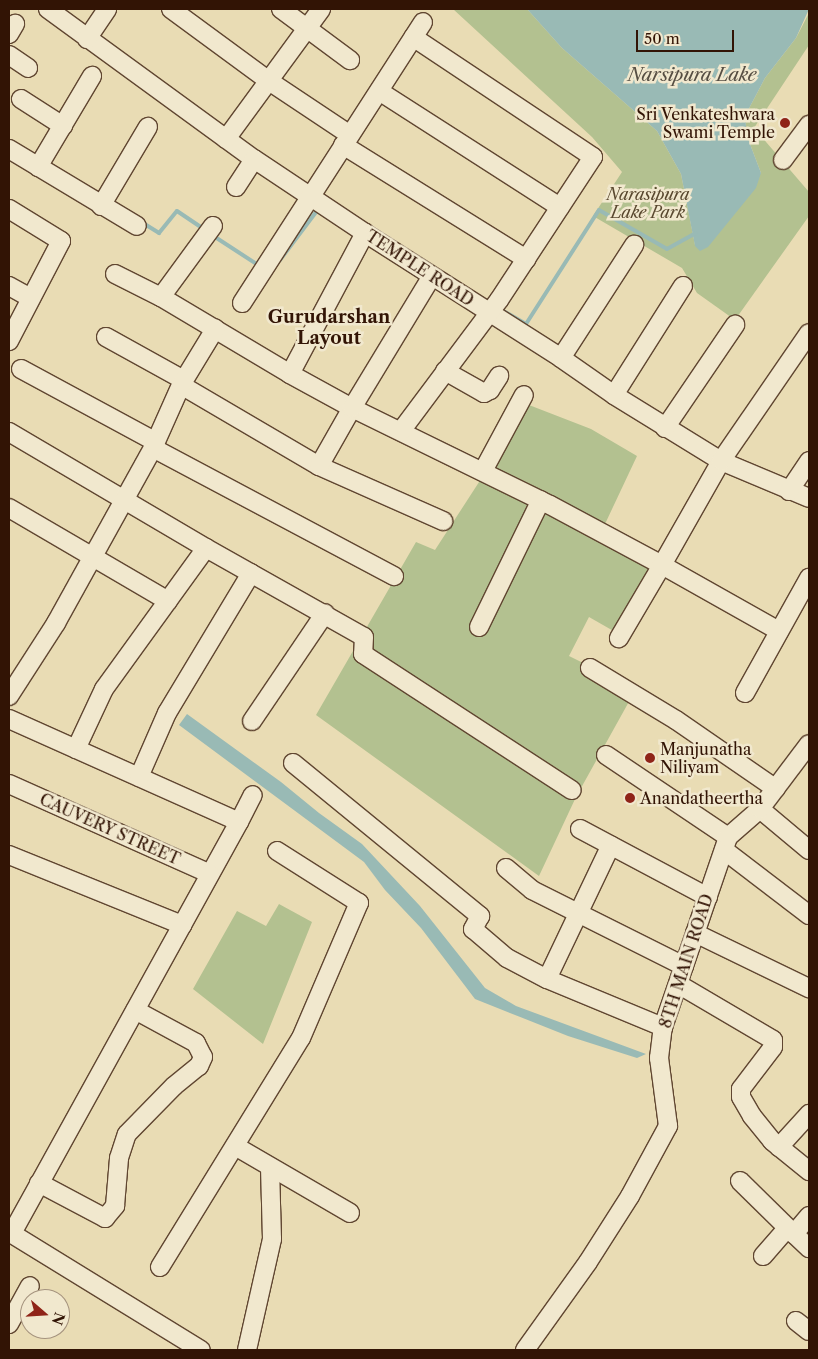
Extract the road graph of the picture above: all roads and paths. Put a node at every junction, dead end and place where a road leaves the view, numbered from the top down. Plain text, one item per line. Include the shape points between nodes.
1 (48, 9) edge
2 (108, 9) edge
3 (171, 9) edge
4 (281, 9) edge
5 (321, 9) edge
6 (423, 22) dead end
7 (307, 28) junction
8 (413, 37) junction
9 (87, 39) junction
10 (9, 55) edge
11 (350, 60) dead end
12 (28, 68) dead end
13 (92, 76) dead end
14 (269, 80) junction
15 (379, 91) junction
16 (21, 99) dead end
17 (809, 125) edge
18 (63, 126) junction
19 (148, 127) dead end
20 (226, 139) junction
21 (347, 140) junction
22 (9, 149) edge
23 (254, 159) junction
24 (783, 160) dead end
25 (41, 163) junction
26 (236, 187) dead end
27 (104, 202) junction
28 (318, 202) junction
29 (560, 207) junction
30 (9, 209) edge
31 (137, 226) dead end
32 (209, 231) dead end
33 (365, 233) junction
34 (634, 245) dead end
35 (526, 258) junction
36 (115, 274) dead end
37 (432, 276) junction
38 (9, 286) edge
39 (684, 286) dead end
40 (161, 297) junction
41 (31, 298) junction
42 (242, 303) dead end
43 (493, 307) junction
44 (735, 325) dead end
45 (215, 329) junction
46 (809, 333) edge
47 (106, 337) dead end
48 (9, 341) edge
49 (561, 358) junction
50 (21, 369) dead end
51 (445, 371) junction
52 (290, 374) junction
53 (499, 376) dead end
54 (183, 383) junction
55 (524, 395) dead end
56 (614, 395) junction
57 (352, 408) junction
58 (666, 428) junction
59 (9, 432) edge
60 (401, 432) junction
61 (154, 445) junction
62 (721, 461) junction
63 (809, 461) edge
64 (319, 466) junction
65 (483, 472) junction
66 (789, 491) junction
67 (809, 498) edge
68 (123, 499) junction
69 (541, 500) junction
70 (9, 508) edge
71 (443, 521) dead end
72 (206, 548) junction
73 (92, 557) junction
74 (662, 565) junction
75 (251, 573) junction
76 (394, 576) dead end
77 (809, 578) edge
78 (168, 601) junction
79 (325, 613) junction
80 (479, 627) dead end
81 (779, 632) junction
82 (620, 638) dead end
83 (590, 668) dead end
84 (745, 693) dead end
85 (9, 696) edge
86 (9, 719) edge
87 (252, 721) dead end
88 (809, 744) edge
89 (76, 749) junction
90 (606, 756) dead end
91 (293, 764) dead end
92 (139, 777) junction
93 (9, 784) edge
94 (776, 789) junction
95 (572, 790) dead end
96 (253, 795) dead end
97 (760, 809) junction
98 (239, 822) junction
99 (580, 829) dead end
100 (726, 844) junction
101 (612, 845) junction
102 (809, 849) edge
103 (277, 852) dead end
104 (9, 855) edge
105 (506, 868) dead end
106 (210, 874) junction
107 (708, 897) junction
108 (578, 913) junction
109 (809, 915) edge
110 (182, 925) junction
111 (695, 933) junction
112 (684, 966) junction
113 (547, 979) junction
114 (678, 984) junction
115 (809, 988) edge
116 (135, 1010) junction
117 (663, 1027) junction
118 (809, 1114) edge
119 (235, 1146) junction
120 (779, 1146) junction
121 (270, 1166) junction
122 (809, 1171) edge
123 (740, 1181) dead end
124 (39, 1184) junction
125 (350, 1213) dead end
126 (809, 1216) edge
127 (790, 1231) junction
128 (10, 1233) edge
129 (809, 1248) edge
130 (763, 1256) dead end
131 (160, 1268) dead end
132 (30, 1286) dead end
133 (9, 1324) edge
134 (201, 1350) edge
135 (247, 1350) edge
136 (525, 1350) edge

1 - 9 street, TEMPLE ROAD
2 - 9 street
3 - 14 street
4 - 7 street
5 - 7 street
6 - 8 street
7 - 11 street
7 - 14 street
8 - 15 street
8 - 29 street via 593,157
9 - 20 street, TEMPLE ROAD
10 - 12 street
13 - 18 street
14 - 20 street
14 - 21 street
15 - 21 street
15 - 29 street
16 - 18 street
17 - 24 street
18 - 25 street
19 - 27 street
20 - 23 street, TEMPLE ROAD
21 - 28 street
21 - 35 street
22 - 25 street
23 - 26 street
23 - 28 street, TEMPLE ROAD
25 - 27 street
27 - 31 street
28 - 33 street, TEMPLE ROAD
28 - 42 street
29 - 35 street
30 - 41 street via 61,240
32 - 40 street
33 - 37 street, TEMPLE ROAD
33 - 52 street
34 - 49 street
35 - 43 street
36 - 40 street
37 - 43 street, TEMPLE ROAD
37 - 57 street
38 - 41 street
39 - 56 street
40 - 45 street
41 - 48 street
43 - 49 street, TEMPLE ROAD
43 - 51 street
44 - 58 street
45 - 52 street
45 - 54 street
46 - 62 street
47 - 54 street
49 - 56 street, TEMPLE ROAD
50 - 61 street
51 - 53 street via 484,393 490,390
51 - 60 street
52 - 57 street
54 - 61 street
54 - 64 street
55 - 65 street
56 - 58 street, TEMPLE ROAD
57 - 60 street
57 - 64 street
58 - 62 street, TEMPLE ROAD
59 - 68 street
60 - 65 street
61 - 68 street
61 - 76 street
62 - 66 street, TEMPLE ROAD
62 - 74 street
63 - 66 street
64 - 71 street
65 - 69 street
66 - 67 street, TEMPLE ROAD
68 - 72 street
68 - 73 street
69 - 74 street
69 - 80 street
70 - 73 street
72 - 75 street
72 - 78 street
73 - 78 street
73 - 85 street via 56,624
74 - 81 street
74 - 82 street
75 - 79 street
75 - 92 street via 167,713
77 - 81 street
78 - 89 street via 104,689
79 - 87 street
79 - 95 street via 364,637 363,654
81 - 84 street
83 - 94 street via 676,720
86 - 89 street
88 - 94 street
89 - 92 street
90 - 100 street
91 - 113 street via 480,916 473,929 507,958
92 - 98 street
93 - 106 street, CAUVERY STREET
94 - 97 street
96 - 98 street
97 - 100 street
97 - 102 street
98 - 106 street
99 - 101 street
100 - 107 street, 8TH MAIN ROAD
100 - 109 street
101 - 107 street
101 - 108 street
103 - 119 street via 359,903 301,1038
104 - 110 street
105 - 108 street via 532,890
106 - 110 street
107 - 111 street, 8TH MAIN ROAD
108 - 112 street
108 - 113 street
110 - 116 street
111 - 112 street, 8TH MAIN ROAD
111 - 115 street
112 - 114 street, 8TH MAIN ROAD
113 - 117 street
114 - 117 street, 8TH MAIN ROAD
114 - 120 street via 773,1040 773,1047 741,1089 752,1116
116 - 124 street
116 - 124 street via 196,1044 203,1057 199,1066 174,1086 127,1134 119,1158 115,1206 105,1218
117 - 136 street, 8TH MAIN ROAD via 659,1058 668,1126 630,1196 588,1262
118 - 120 street
119 - 121 street
119 - 131 street
120 - 122 street
121 - 125 street
121 - 135 street via 272,1239
123 - 127 street
124 - 128 street
126 - 127 street
127 - 129 street
127 - 130 street
128 - 134 street
132 - 133 street

